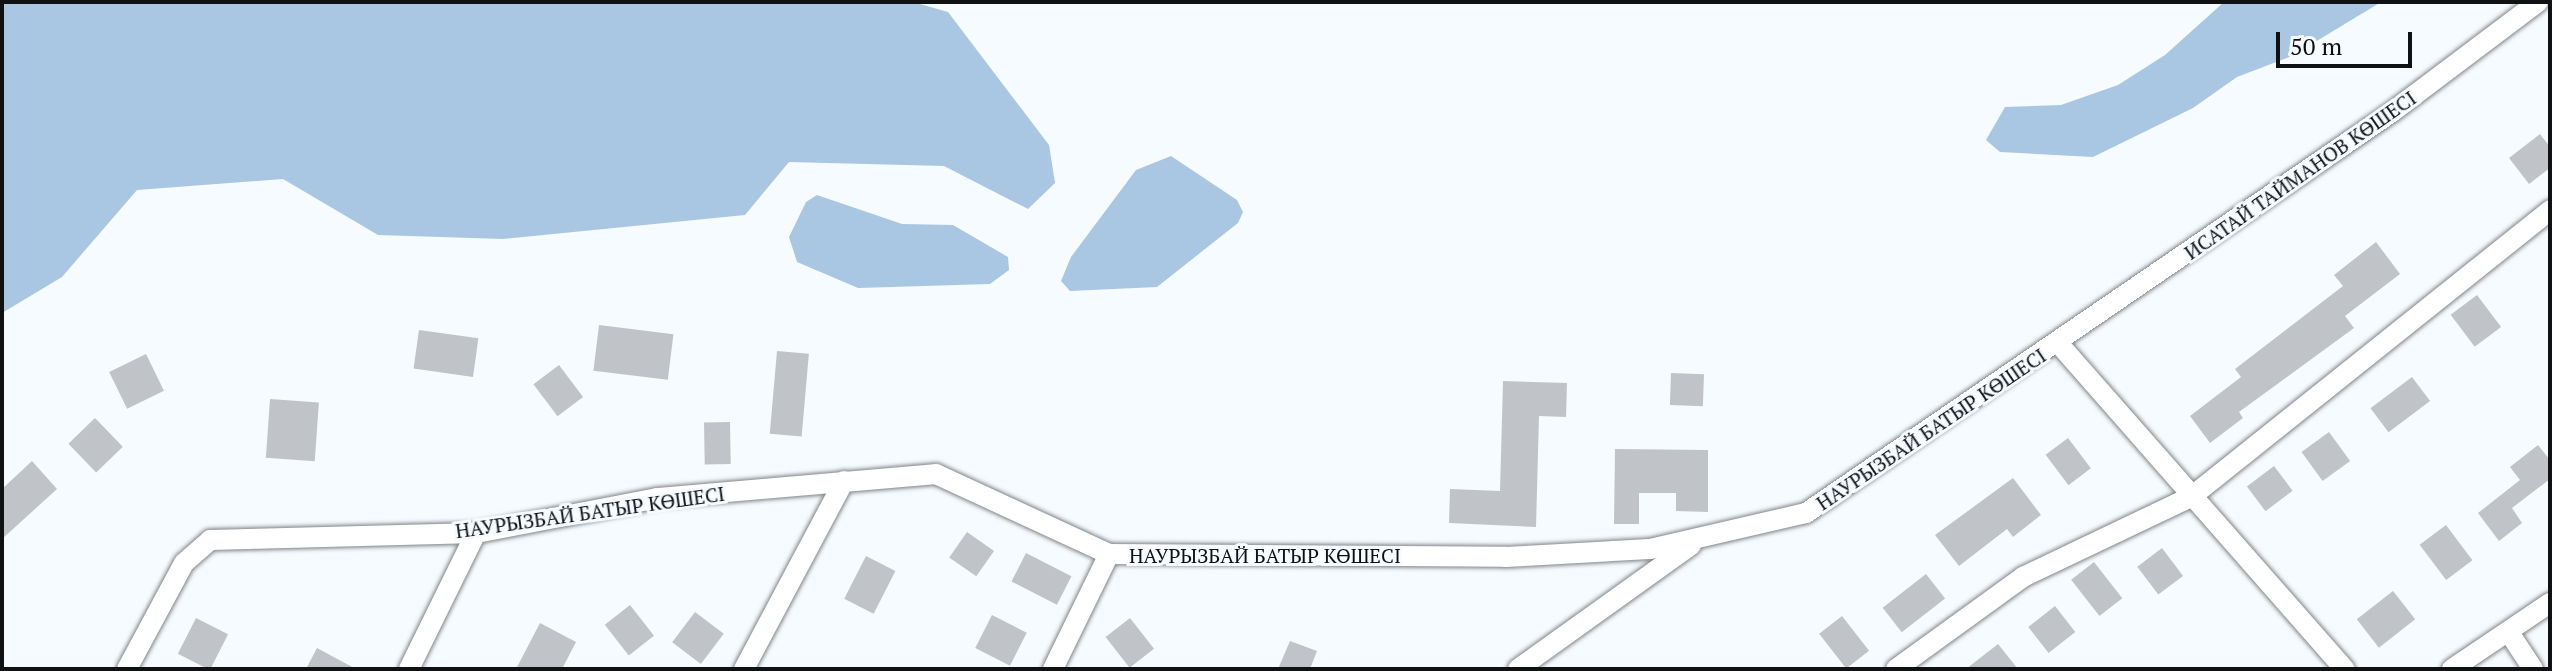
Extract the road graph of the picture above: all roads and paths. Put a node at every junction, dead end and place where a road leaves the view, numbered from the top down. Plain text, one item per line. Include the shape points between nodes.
1 (2538, 2) edge
2 (2550, 210) edge
3 (2059, 344) junction
4 (844, 481) junction
5 (2191, 497) junction
6 (476, 533) junction
7 (1694, 543) junction
8 (1109, 554) junction
9 (2550, 603) edge
10 (2510, 634) junction
11 (127, 669) edge
12 (409, 669) edge
13 (744, 669) edge
14 (1053, 669) edge
15 (1518, 669) edge
16 (1896, 669) edge
17 (2345, 669) edge
18 (2452, 669) edge
19 (2533, 669) edge

1 - 3 street, ИСАТАЙ ТАЙМАНОВ КӨШЕСІ
2 - 5 street
3 - 5 street
3 - 7 street, НАУРЫЗБАЙ БАТЫР КӨШЕСІ via 1806,513
4 - 6 street, НАУРЫЗБАЙ БАТЫР КӨШЕСІ via 657,498
4 - 8 street, НАУРЫЗБАЙ БАТЫР КӨШЕСІ via 936,474
4 - 13 street
5 - 16 street via 2023,577
5 - 17 street
6 - 11 street, НАУРЫЗБАЙ БАТЫР КӨШЕСІ via 210,540 184,563
6 - 12 street
7 - 8 street, НАУРЫЗБАЙ БАТЫР КӨШЕСІ via 1506,557
7 - 15 street
8 - 14 street
9 - 10 street
10 - 18 street
10 - 19 street

